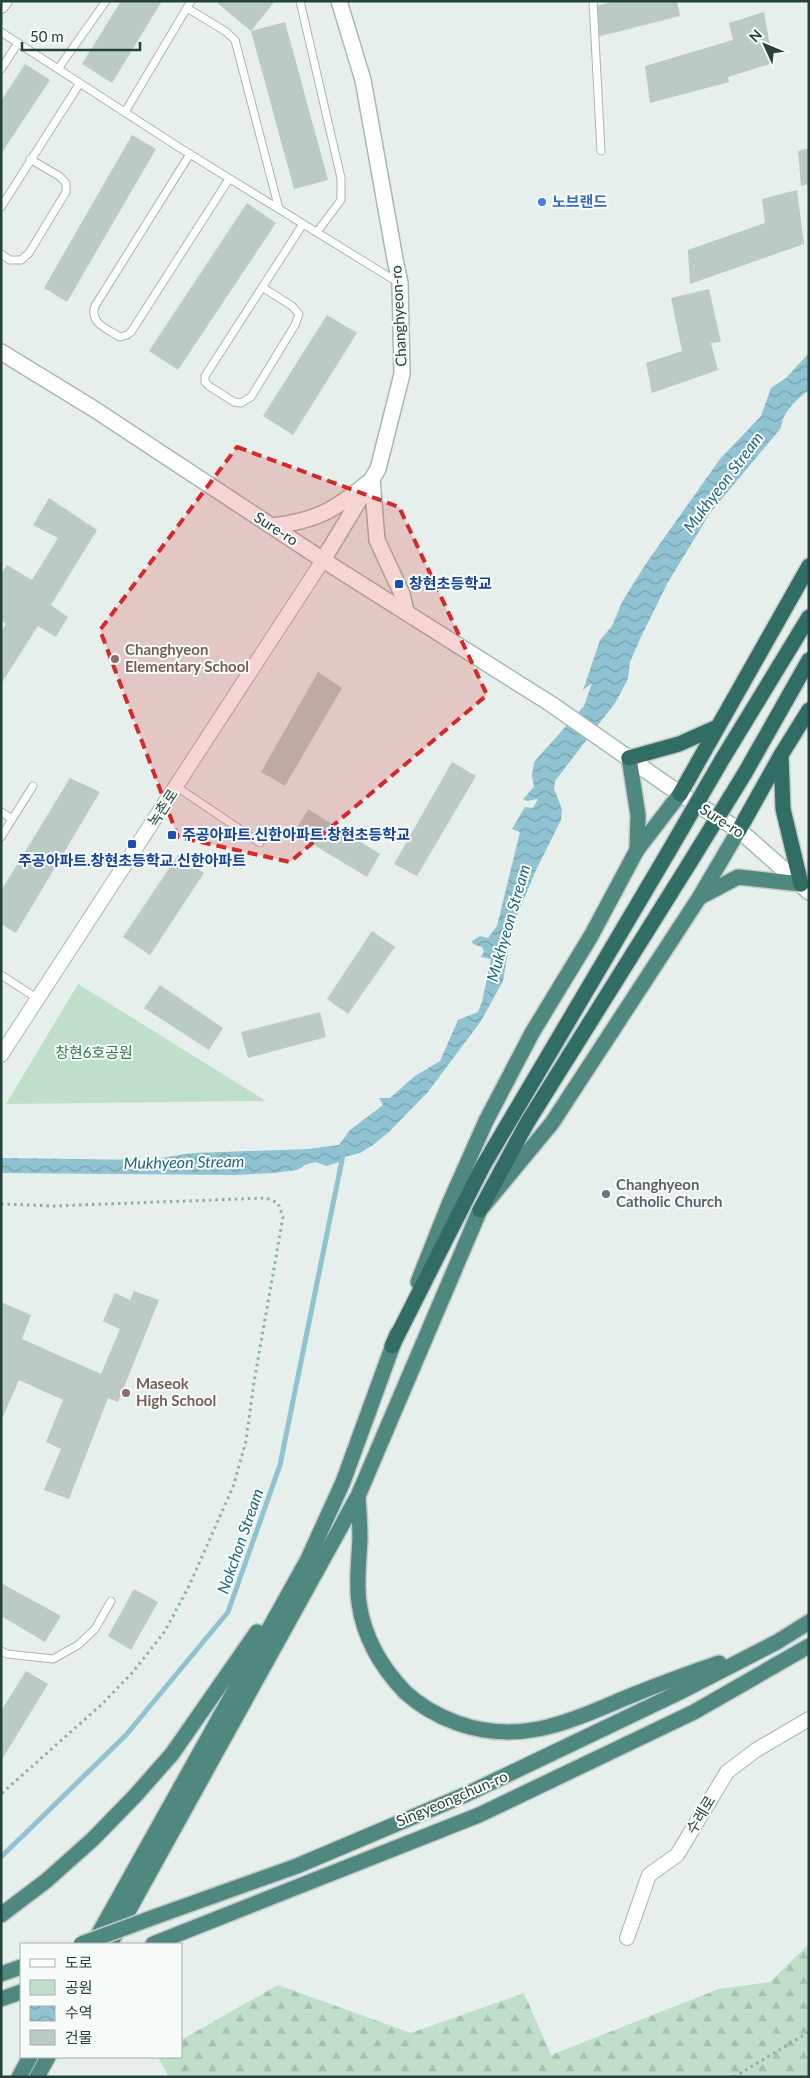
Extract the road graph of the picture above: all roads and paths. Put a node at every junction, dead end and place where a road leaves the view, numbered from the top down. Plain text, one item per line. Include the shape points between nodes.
1 (4, 1) edge
2 (106, 1) edge
3 (300, 1) edge
4 (339, 1) edge
5 (593, 1) edge
6 (190, 5) edge
7 (1, 6) edge
8 (1, 32) edge
9 (18, 43) junction
10 (1, 69) edge
11 (58, 69) junction
12 (80, 83) junction
13 (124, 112) junction
14 (601, 151) dead end
15 (190, 154) junction
16 (30, 159) junction
17 (229, 179) junction
18 (1, 207) edge
19 (279, 209) junction
20 (303, 224) junction
21 (317, 232) junction
22 (1, 254) edge
23 (400, 283) junction
24 (262, 286) junction
25 (1, 352) edge
26 (372, 479) junction
27 (272, 526) junction
28 (323, 560) junction
29 (809, 566) edge
30 (406, 612) junction
31 (809, 617) edge
32 (809, 660) edge
33 (809, 710) edge
34 (715, 728) junction
35 (781, 755) junction
36 (628, 758) junction
37 (33, 786) dead end
38 (177, 787) junction
39 (680, 794) junction
40 (1, 812) edge
41 (12, 819) junction
42 (740, 830) junction
43 (1, 837) edge
44 (260, 843) dead end
45 (637, 850) junction
46 (805, 888) edge
47 (699, 898) junction
48 (1, 976) edge
49 (38, 999) junction
50 (1, 1055) edge
51 (1, 1204) edge
52 (480, 1210) junction
53 (392, 1346) junction
54 (358, 1496) junction
55 (307, 1561) junction
56 (111, 1601) dead end
57 (809, 1622) edge
58 (777, 1642) junction
59 (809, 1646) edge
60 (1, 1651) edge
61 (809, 1719) edge
62 (1, 1794) edge
63 (1, 1915) edge
64 (627, 1938) dead end
65 (85, 1943) edge
66 (94, 1943) edge
67 (111, 1943) edge
68 (156, 1943) edge
69 (20, 1967) edge
70 (1, 1974) edge
71 (20, 1992) edge
72 (1, 2000) edge
73 (809, 2032) edge
74 (29, 2058) edge
75 (47, 2058) edge
76 (19, 2077) edge
77 (37, 2077) edge
78 (734, 2077) edge

1 - 7 street
2 - 11 lane
3 - 21 lane via 341,178 341,200
4 - 23 main road, Changhyeon-ro via 363,80
5 - 14 lane
6 - 13 lane
6 - 19 lane via 235,40
8 - 9 lane
9 - 10 lane
9 - 11 lane
11 - 12 lane
12 - 13 lane
12 - 16 lane
13 - 15 lane
15 - 17 lane
15 - 17 lane via 92,313 94,319 120,337 131,332
16 - 18 lane
16 - 22 lane via 59,176 66,183 66,192 25,257 10,260
17 - 19 lane
19 - 20 lane
20 - 21 lane
20 - 24 lane
21 - 23 lane
23 - 26 main road, Changhyeon-ro via 402,374 378,469
24 - 24 lane via 204,376 209,386 234,402 241,403 251,397 299,314
25 - 27 main road, Sure-ro
26 - 27 main road via 348,499 317,517
26 - 28 main road, Changhyeon-ro
26 - 30 main road via 377,540 402,594
27 - 28 main road, Sure-ro
28 - 30 main road, Sure-ro
28 - 38 street, 녹촌로
29 - 34 highway
30 - 36 main road, Sure-ro via 551,704
31 - 53 highway, bridge via 483,1166
32 - 52 highway, bridge via 745,773 528,1123
33 - 35 highway
34 - 36 highway via 678,744
34 - 39 highway
35 - 42 highway
35 - 46 highway via 783,810
36 - 39 main road, Sure-ro
36 - 45 highway via 638,815
37 - 41 lane
38 - 44 lane
38 - 49 street, 녹촌로
39 - 42 main road, Sure-ro
39 - 45 highway
40 - 41 lane
41 - 43 lane
42 - 46 main road, Sure-ro
42 - 47 highway
45 - 53 highway via 591,936 532,1033 486,1121
46 - 47 highway via 738,877
47 - 52 highway via 552,1123
48 - 49 lane
49 - 50 street, 녹촌로
51 - 62 path via 54,1206 266,1198 278,1203 283,1217 246,1441 233,1487 189,1586 165,1631 133,1672 101,1705
52 - 54 highway
53 - 55 highway via 343,1482
54 - 58 highway via 360,1540 356,1572 359,1604 376,1656 393,1680 415,1702 475,1729 509,1733 555,1725
54 - 67 highway
55 - 63 highway via 172,1754 93,1839
55 - 66 highway
56 - 60 lane via 95,1629 78,1645 53,1659
57 - 58 highway, Singyeongchun-ro
58 - 65 highway, Singyeongchun-ro, bridge via 577,1743 467,1794 298,1866
59 - 68 highway, Singyeongchun-ro via 694,1712 479,1815
61 - 64 street, 수레로 via 756,1750 727,1772 677,1855 649,1875
69 - 70 highway
71 - 72 highway
73 - 78 path
74 - 76 highway
75 - 77 highway

